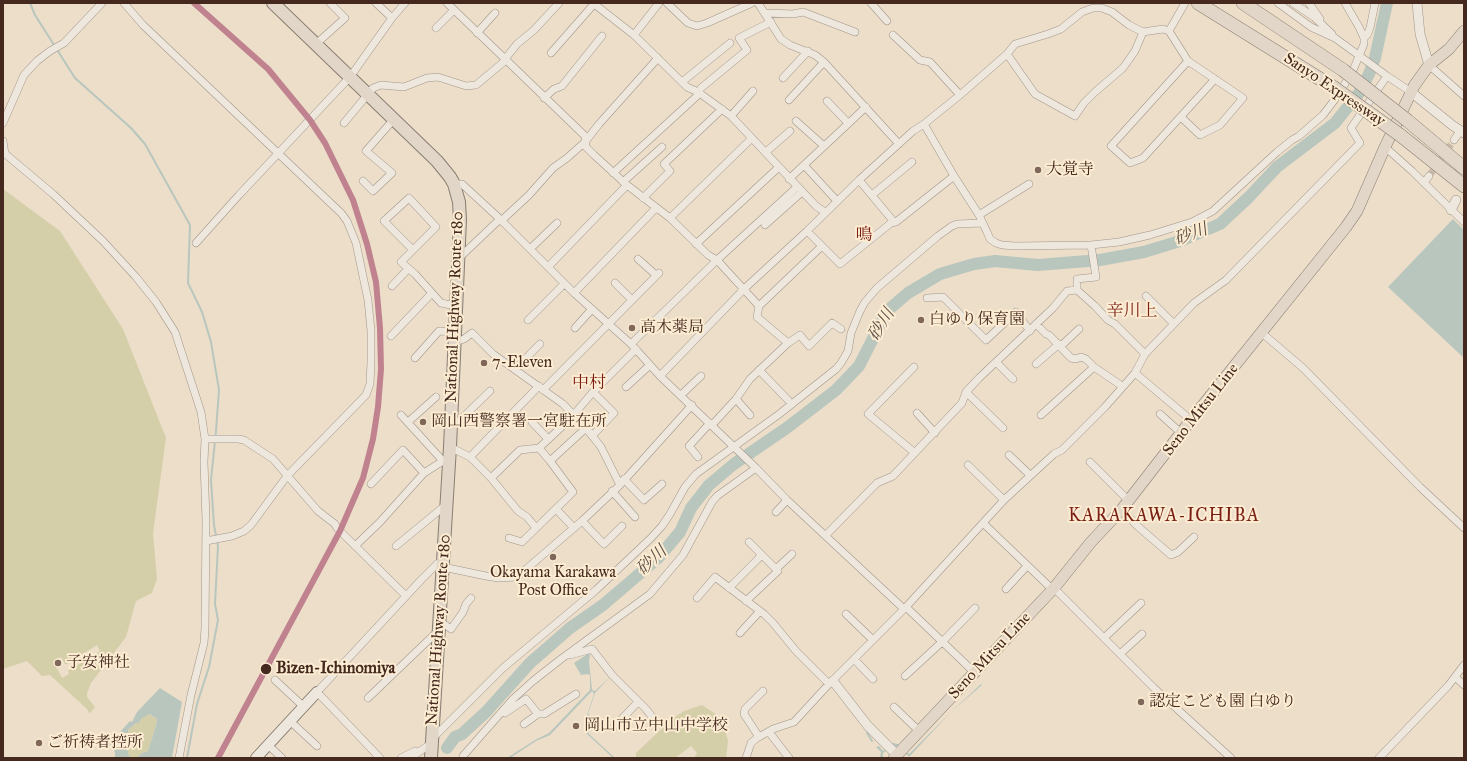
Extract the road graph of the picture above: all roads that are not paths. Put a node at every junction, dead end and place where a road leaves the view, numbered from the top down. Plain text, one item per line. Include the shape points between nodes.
1 (102, 3) edge
2 (124, 3) edge
3 (273, 3) edge
4 (330, 3) edge
5 (376, 3) edge
6 (405, 3) edge
7 (447, 3) edge
8 (559, 3) edge
9 (593, 3) edge
10 (659, 3) edge
11 (667, 3) edge
12 (752, 3) edge
13 (758, 3) edge
14 (871, 3) edge
15 (1185, 3) edge
16 (1198, 3) edge
17 (1244, 3) edge
18 (1278, 3) edge
19 (1294, 3) edge
20 (1309, 3) edge
21 (1345, 3) edge
22 (1375, 3) edge
23 (1417, 3) edge
24 (454, 10) junction
25 (495, 13) dead end
26 (765, 13) junction
27 (392, 18) junction
28 (887, 21) dead end
29 (771, 22) junction
30 (1324, 26) junction
31 (436, 28) dead end
32 (1169, 31) junction
33 (1464, 31) edge
34 (855, 32) dead end
35 (1143, 32) junction
36 (478, 33) junction
37 (634, 35) junction
38 (893, 35) dead end
39 (602, 36) dead end
40 (1335, 38) junction
41 (1364, 38) junction
42 (730, 43) dead end
43 (316, 44) junction
44 (808, 51) junction
45 (551, 53) dead end
46 (1007, 54) junction
47 (1360, 57) junction
48 (658, 58) junction
49 (505, 60) junction
50 (1188, 61) junction
51 (824, 62) junction
52 (1429, 65) junction
53 (1385, 74) junction
54 (350, 77) junction
55 (783, 78) dead end
56 (1215, 79) junction
57 (682, 82) junction
58 (753, 91) dead end
59 (698, 92) junction
60 (1411, 92) junction
61 (368, 94) junction
62 (960, 95) junction
63 (1464, 96) edge
64 (544, 98) junction
65 (789, 100) dead end
66 (827, 101) dead end
67 (866, 107) junction
68 (722, 109) junction
69 (731, 116) junction
70 (1181, 117) junction
71 (394, 119) junction
72 (796, 121) dead end
73 (344, 122) dead end
74 (3, 123) edge
75 (848, 123) junction
76 (924, 124) junction
77 (790, 131) dead end
78 (1462, 131) edge
79 (752, 138) junction
80 (1454, 140) tunnel mouth
81 (3, 141) edge
82 (585, 142) junction
83 (899, 144) junction
84 (662, 146) dead end
85 (824, 146) junction
86 (1385, 147) junction
87 (766, 152) junction
88 (4, 153) edge
89 (278, 153) junction
90 (912, 162) dead end
91 (804, 165) junction
92 (779, 167) junction
93 (1464, 168) edge
94 (613, 173) junction
95 (954, 176) junction
96 (1428, 176) tunnel mouth
97 (789, 179) junction
98 (859, 180) junction
99 (363, 181) dead end
100 (1424, 183) junction
101 (454, 184) junction
102 (625, 184) junction
103 (1029, 184) dead end
104 (1464, 186) edge
105 (800, 189) junction
106 (872, 195) junction
107 (643, 198) junction
108 (1456, 200) dead end
109 (837, 201) junction
110 (656, 208) junction
111 (1451, 210) junction
112 (826, 212) junction
113 (979, 215) junction
114 (670, 218) junction
115 (501, 220) junction
116 (894, 222) junction
117 (1464, 222) edge
118 (557, 223) dead end
119 (982, 223) junction
120 (765, 225) dead end
121 (808, 231) junction
122 (196, 243) dead end
123 (696, 244) junction
124 (1091, 245) junction
125 (822, 246) junction
126 (530, 249) junction
127 (413, 250) junction
128 (638, 259) dead end
129 (458, 260) junction
130 (717, 260) junction
131 (548, 267) junction
132 (408, 269) junction
133 (615, 283) dead end
134 (564, 284) junction
135 (392, 286) dead end
136 (744, 289) junction
137 (1077, 290) junction
138 (432, 293) junction
139 (574, 293) junction
140 (1146, 296) dead end
141 (927, 298) dead end
142 (632, 300) junction
143 (456, 306) junction
144 (759, 306) junction
145 (592, 309) junction
146 (528, 320) dead end
147 (609, 323) junction
148 (1036, 324) junction
149 (1174, 324) junction
150 (575, 328) dead end
151 (841, 329) dead end
152 (1080, 329) dead end
153 (1030, 331) junction
154 (1262, 334) junction
155 (391, 336) dead end
156 (455, 337) junction
157 (788, 343) junction
158 (540, 344) dead end
159 (1060, 345) junction
160 (634, 346) junction
161 (1145, 354) junction
162 (415, 358) dead end
163 (996, 362) junction
164 (1036, 364) dead end
165 (650, 365) junction
166 (914, 367) dead end
167 (1094, 367) junction
168 (515, 369) junction
169 (759, 370) junction
170 (1135, 373) junction
171 (660, 376) junction
172 (701, 376) dead end
173 (1013, 380) dead end
174 (1122, 386) junction
175 (626, 387) dead end
176 (541, 388) junction
177 (490, 390) dead end
178 (593, 392) junction
179 (966, 392) junction
180 (681, 395) junction
181 (436, 397) dead end
182 (736, 399) junction
183 (788, 400) dead end
184 (692, 405) junction
185 (917, 413) dead end
186 (401, 414) dead end
187 (573, 414) junction
188 (1160, 414) dead end
189 (750, 415) dead end
190 (1041, 415) dead end
191 (1191, 420) junction
192 (408, 422) junction
193 (532, 422) dead end
194 (711, 424) junction
195 (586, 428) junction
196 (1003, 428) dead end
197 (451, 429) junction
198 (934, 432) junction
199 (1181, 433) junction
200 (592, 436) junction
201 (205, 439) junction
202 (548, 439) junction
203 (450, 447) junction
204 (539, 448) junction
205 (734, 448) junction
206 (916, 453) junction
207 (1009, 455) dead end
208 (470, 457) junction
209 (698, 457) dead end
210 (550, 460) junction
211 (446, 461) junction
212 (1090, 462) dead end
213 (968, 465) dead end
214 (755, 467) junction
215 (424, 473) junction
216 (1030, 475) junction
217 (287, 476) junction
218 (491, 478) junction
219 (622, 482) junction
220 (371, 484) dead end
221 (662, 484) dead end
222 (612, 491) junction
223 (787, 500) junction
224 (1004, 500) junction
225 (447, 504) junction
226 (1126, 505) junction
227 (556, 509) junction
228 (776, 512) dead end
229 (634, 517) dead end
230 (582, 521) junction
231 (983, 523) junction
232 (622, 526) dead end
233 (536, 528) junction
234 (574, 528) junction
235 (1464, 528) edge
236 (826, 536) junction
237 (1194, 537) dead end
238 (509, 538) dead end
239 (206, 541) junction
240 (749, 542) dead end
241 (355, 546) junction
242 (396, 546) dead end
243 (761, 554) junction
244 (792, 554) dead end
245 (443, 564) junction
246 (1027, 566) junction
247 (776, 569) junction
248 (729, 588) junction
249 (1053, 588) junction
250 (1006, 589) dead end
251 (406, 596) junction
252 (471, 598) dead end
253 (697, 598) dead end
254 (746, 601) junction
255 (1141, 603) dead end
256 (905, 608) junction
257 (975, 608) dead end
258 (760, 611) junction
259 (846, 614) dead end
260 (439, 627) junction
261 (740, 633) dead end
262 (1142, 634) dead end
263 (1104, 638) junction
264 (873, 640) junction
265 (943, 641) junction
266 (1120, 654) junction
267 (564, 656) junction
268 (854, 659) junction
269 (1464, 664) edge
270 (975, 673) junction
271 (905, 676) dead end
272 (1454, 677) junction
273 (873, 679) dead end
274 (275, 680) dead end
275 (831, 682) junction
276 (1464, 685) edge
277 (763, 691) dead end
278 (317, 692) junction
279 (576, 694) dead end
280 (368, 698) dead end
281 (638, 702) junction
282 (894, 706) dead end
283 (304, 707) junction
284 (538, 714) junction
285 (497, 717) junction
286 (291, 722) junction
287 (656, 722) dead end
288 (524, 724) dead end
289 (613, 728) dead end
290 (919, 731) junction
291 (769, 732) junction
292 (759, 737) junction
293 (268, 745) junction
294 (317, 746) dead end
295 (430, 747) edge
296 (462, 757) edge
297 (787, 757) edge
298 (897, 757) edge
299 (179, 758) edge
300 (256, 758) edge
301 (282, 758) edge
302 (380, 758) edge
303 (401, 758) edge
304 (410, 758) edge
305 (746, 758) edge
306 (1231, 758) edge
307 (1379, 758) edge

1 - 74 street via 60,45 37,60 24,76
2 - 89 street via 143,26
3 - 43 highway, National Highway Route 180
4 - 43 street via 345,18
5 - 27 street
6 - 27 street
7 - 24 street
8 - 49 street via 534,30 516,44
9 - 37 street
9 - 45 street
10 - 37 street
11 - 12 street via 688,23 697,26
13 - 26 street
14 - 28 street
15 - 32 street
16 - 104 highway, Sanyo Expressway, bridge via 1333,88 1400,135
17 - 93 highway, Sanyo Expressway, bridge via 1342,70
18 - 40 street via 1311,27
19 - 30 street
20 - 30 street
21 - 41 street
22 - 41 street via 1370,28
23 - 52 street via 1420,34
24 - 31 street
24 - 36 street
25 - 36 street
26 - 29 street
26 - 34 street via 803,12
27 - 54 street
29 - 44 street via 781,39
29 - 59 street via 740,38 747,50
30 - 40 street
32 - 35 street via 1163,29
32 - 50 street
33 - 52 main road, Seno Mitsu Line via 1449,49
35 - 46 street via 1112,12 1093,8 1082,12 1061,28 1048,34 1015,44
35 - 46 street via 1135,51 1123,68 1091,96 1075,116 1035,94
36 - 49 street
37 - 48 street
38 - 62 street via 920,60 930,62
39 - 64 street via 562,86
40 - 47 street
41 - 47 street
42 - 57 street
43 - 54 highway, National Highway Route 180
44 - 51 street
44 - 55 street
46 - 62 street
47 - 53 street
47 - 124 street via 1339,94 1323,115 1277,152 1214,211 1192,222 1150,235
48 - 57 street
48 - 82 street
49 - 61 street via 476,85 466,86 438,77 427,78 404,87 382,85 373,88
49 - 64 street
50 - 56 street
50 - 70 street via 1111,146 1130,163 1143,158
51 - 65 street
51 - 67 street
52 - 60 main road, Seno Mitsu Line
52 - 63 street
53 - 60 street
53 - 149 street via 1351,128 1360,143 1226,280 1194,303
54 - 61 highway, National Highway Route 180
54 - 89 street
56 - 70 street
56 - 70 street via 1243,98 1220,125 1200,135
57 - 59 street
58 - 69 street
59 - 68 street
59 - 94 street via 697,96
60 - 78 street
60 - 86 main road, Seno Mitsu Line
61 - 71 highway, National Highway Route 180
61 - 73 street
62 - 76 street
64 - 82 street via 585,136
66 - 75 street
67 - 75 street
67 - 83 street
68 - 69 street
68 - 107 street via 664,164 670,171
69 - 79 street
71 - 99 street via 366,151 392,173 373,191
71 - 101 highway, National Highway Route 180 via 441,165
72 - 85 street
75 - 85 street
76 - 83 street
76 - 95 street
77 - 87 street
78 - 80 street
79 - 87 street
79 - 114 street
81 - 88 street
82 - 94 street via 586,147
82 - 115 street via 553,168 529,195
83 - 98 street
84 - 102 street
85 - 91 street
86 - 100 street
86 - 154 main road, Seno Mitsu Line via 1357,211 1346,228
87 - 92 street
88 - 201 street via 103,241 156,302 175,332 201,412
89 - 122 street
89 - 217 street via 347,221 360,256 371,331 370,384 366,395
90 - 106 street
91 - 97 street
91 - 109 street
92 - 97 street
92 - 123 street
94 - 102 street
95 - 113 street
95 - 116 street
96 - 100 street
97 - 105 street
98 - 106 street
98 - 109 street
100 - 111 street
101 - 115 street via 462,184
101 - 129 highway, National Highway Route 180 via 460,210
102 - 107 street
102 - 131 street
103 - 113 street
105 - 112 street via 816,206
105 - 120 street
105 - 130 street
106 - 116 street
107 - 110 street
108 - 111 street
109 - 112 street
110 - 114 street
110 - 139 street
111 - 117 street
112 - 121 street
113 - 119 street
114 - 123 street
115 - 126 street
115 - 129 street
116 - 125 street via 840,264
118 - 126 street
119 - 124 street via 990,239 1002,246
119 - 205 street via 952,226 877,288 860,311 851,334 848,351 841,363 810,391
121 - 125 street
121 - 136 street
123 - 130 street
124 - 137 street via 1096,277 1077,279
125 - 144 street
126 - 131 street
127 - 127 street via 436,227 409,198 384,221
127 - 132 street via 401,262
128 - 142 street via 657,274
129 - 143 highway, National Highway Route 180
130 - 136 street
130 - 160 street
131 - 134 street
132 - 135 street
132 - 138 street
133 - 142 street
134 - 139 street
134 - 146 street
136 - 144 street
136 - 171 street
137 - 148 street via 1067,291
137 - 161 street
138 - 143 street via 441,302
138 - 155 street
139 - 145 street
140 - 149 street
141 - 153 street via 943,297 986,340 1016,312
142 - 147 street
143 - 156 highway, National Highway Route 180
144 - 157 street via 757,317
145 - 147 street
145 - 150 street
147 - 160 street
147 - 176 street
148 - 153 street
148 - 159 street
149 - 161 street
151 - 157 street via 832,323 809,346 800,335
152 - 159 street
153 - 163 street
154 - 191 main road, Seno Mitsu Line
154 - 235 street via 1303,368
156 - 162 street via 439,331
156 - 168 street via 464,339 472,333 493,354
156 - 197 highway, National Highway Route 180
157 - 169 street
158 - 168 street
159 - 164 street
159 - 167 street via 1072,358 1086,359
160 - 165 street
160 - 178 street
161 - 170 street
163 - 173 street
163 - 179 street
165 - 171 street
165 - 175 street
166 - 206 street via 868,414
167 - 174 street
167 - 190 street
168 - 176 street
169 - 182 street
169 - 183 street
170 - 174 street
170 - 191 street
171 - 180 street
172 - 180 street
174 - 216 street via 1062,450
176 - 187 street
176 - 208 street
177 - 197 street
178 - 187 street
178 - 200 street via 614,413
179 - 196 street
179 - 198 street via 962,403
180 - 184 street
181 - 192 street
182 - 189 street
182 - 194 street
184 - 194 street
184 - 219 street
185 - 198 street
186 - 192 street
187 - 195 street
187 - 202 street
188 - 199 street
191 - 199 main road, Seno Mitsu Line
192 - 211 street
193 - 202 street
194 - 205 street
194 - 209 street via 688,446
195 - 200 street
195 - 210 street
197 - 203 highway, National Highway Route 180
198 - 206 street
199 - 226 main road, Seno Mitsu Line
200 - 219 street via 601,446
201 - 217 street via 244,440 272,459
201 - 239 street
202 - 204 street
203 - 208 street
203 - 211 highway, National Highway Route 180
204 - 210 street
204 - 218 street via 520,450
205 - 214 street
205 - 295 street via 689,481 666,520 651,538 596,590 503,668
206 - 236 street via 893,476 877,483
207 - 216 street
208 - 218 street
210 - 227 street via 573,492
211 - 215 street
211 - 225 highway, National Highway Route 180
212 - 226 street
213 - 224 street
214 - 223 street
214 - 267 street via 712,502 683,555 650,594
215 - 220 street via 403,450
215 - 241 street
216 - 224 street
217 - 239 street via 244,531
217 - 241 street via 318,511 336,524
218 - 233 street via 508,500 527,516
219 - 221 street via 644,500
219 - 222 street
222 - 229 street
222 - 230 street
223 - 228 street
223 - 236 street
224 - 231 street
225 - 242 street
225 - 245 highway, National Highway Route 180
226 - 237 street via 1135,524 1171,555
226 - 249 main road, Seno Mitsu Line
227 - 233 street
227 - 234 street
230 - 232 street via 604,544
230 - 234 street
231 - 246 street
231 - 256 street
233 - 238 street via 522,542
234 - 245 street via 517,577 486,576
236 - 256 street
239 - 299 street via 204,643
240 - 243 street
241 - 251 street
243 - 247 street
243 - 248 street
244 - 247 street
245 - 251 street via 438,564
245 - 260 highway, National Highway Route 180
246 - 249 street
246 - 250 street
247 - 254 street via 778,571
248 - 253 street via 715,577
248 - 254 street
249 - 263 street
249 - 270 main road, Seno Mitsu Line
251 - 278 street
252 - 260 street via 451,629 444,624
254 - 258 street
255 - 263 street
256 - 264 street
256 - 265 street
257 - 265 street
258 - 261 street
258 - 275 street via 796,651
259 - 264 street
260 - 280 street
260 - 295 highway, National Highway Route 180
262 - 266 street
263 - 266 street
264 - 268 street
265 - 270 street
265 - 271 street
266 - 306 street
267 - 281 street via 592,649
267 - 285 street via 532,681
268 - 273 street
268 - 275 street
269 - 272 street
270 - 290 main road, Seno Mitsu Line
272 - 276 street
272 - 307 street
274 - 283 street
275 - 291 street via 794,722
275 - 298 street
277 - 292 street via 744,709 744,714
278 - 283 main road
278 - 302 street
279 - 284 street via 544,714
281 - 287 street
281 - 289 street
282 - 290 street
283 - 286 main road
284 - 285 street via 526,699
284 - 288 street
285 - 296 street
286 - 293 main road
286 - 294 street
290 - 298 main road, Seno Mitsu Line
291 - 292 street
291 - 297 street
292 - 305 street via 751,743
293 - 300 main road
293 - 301 street
295 - 303 street
295 - 304 street

